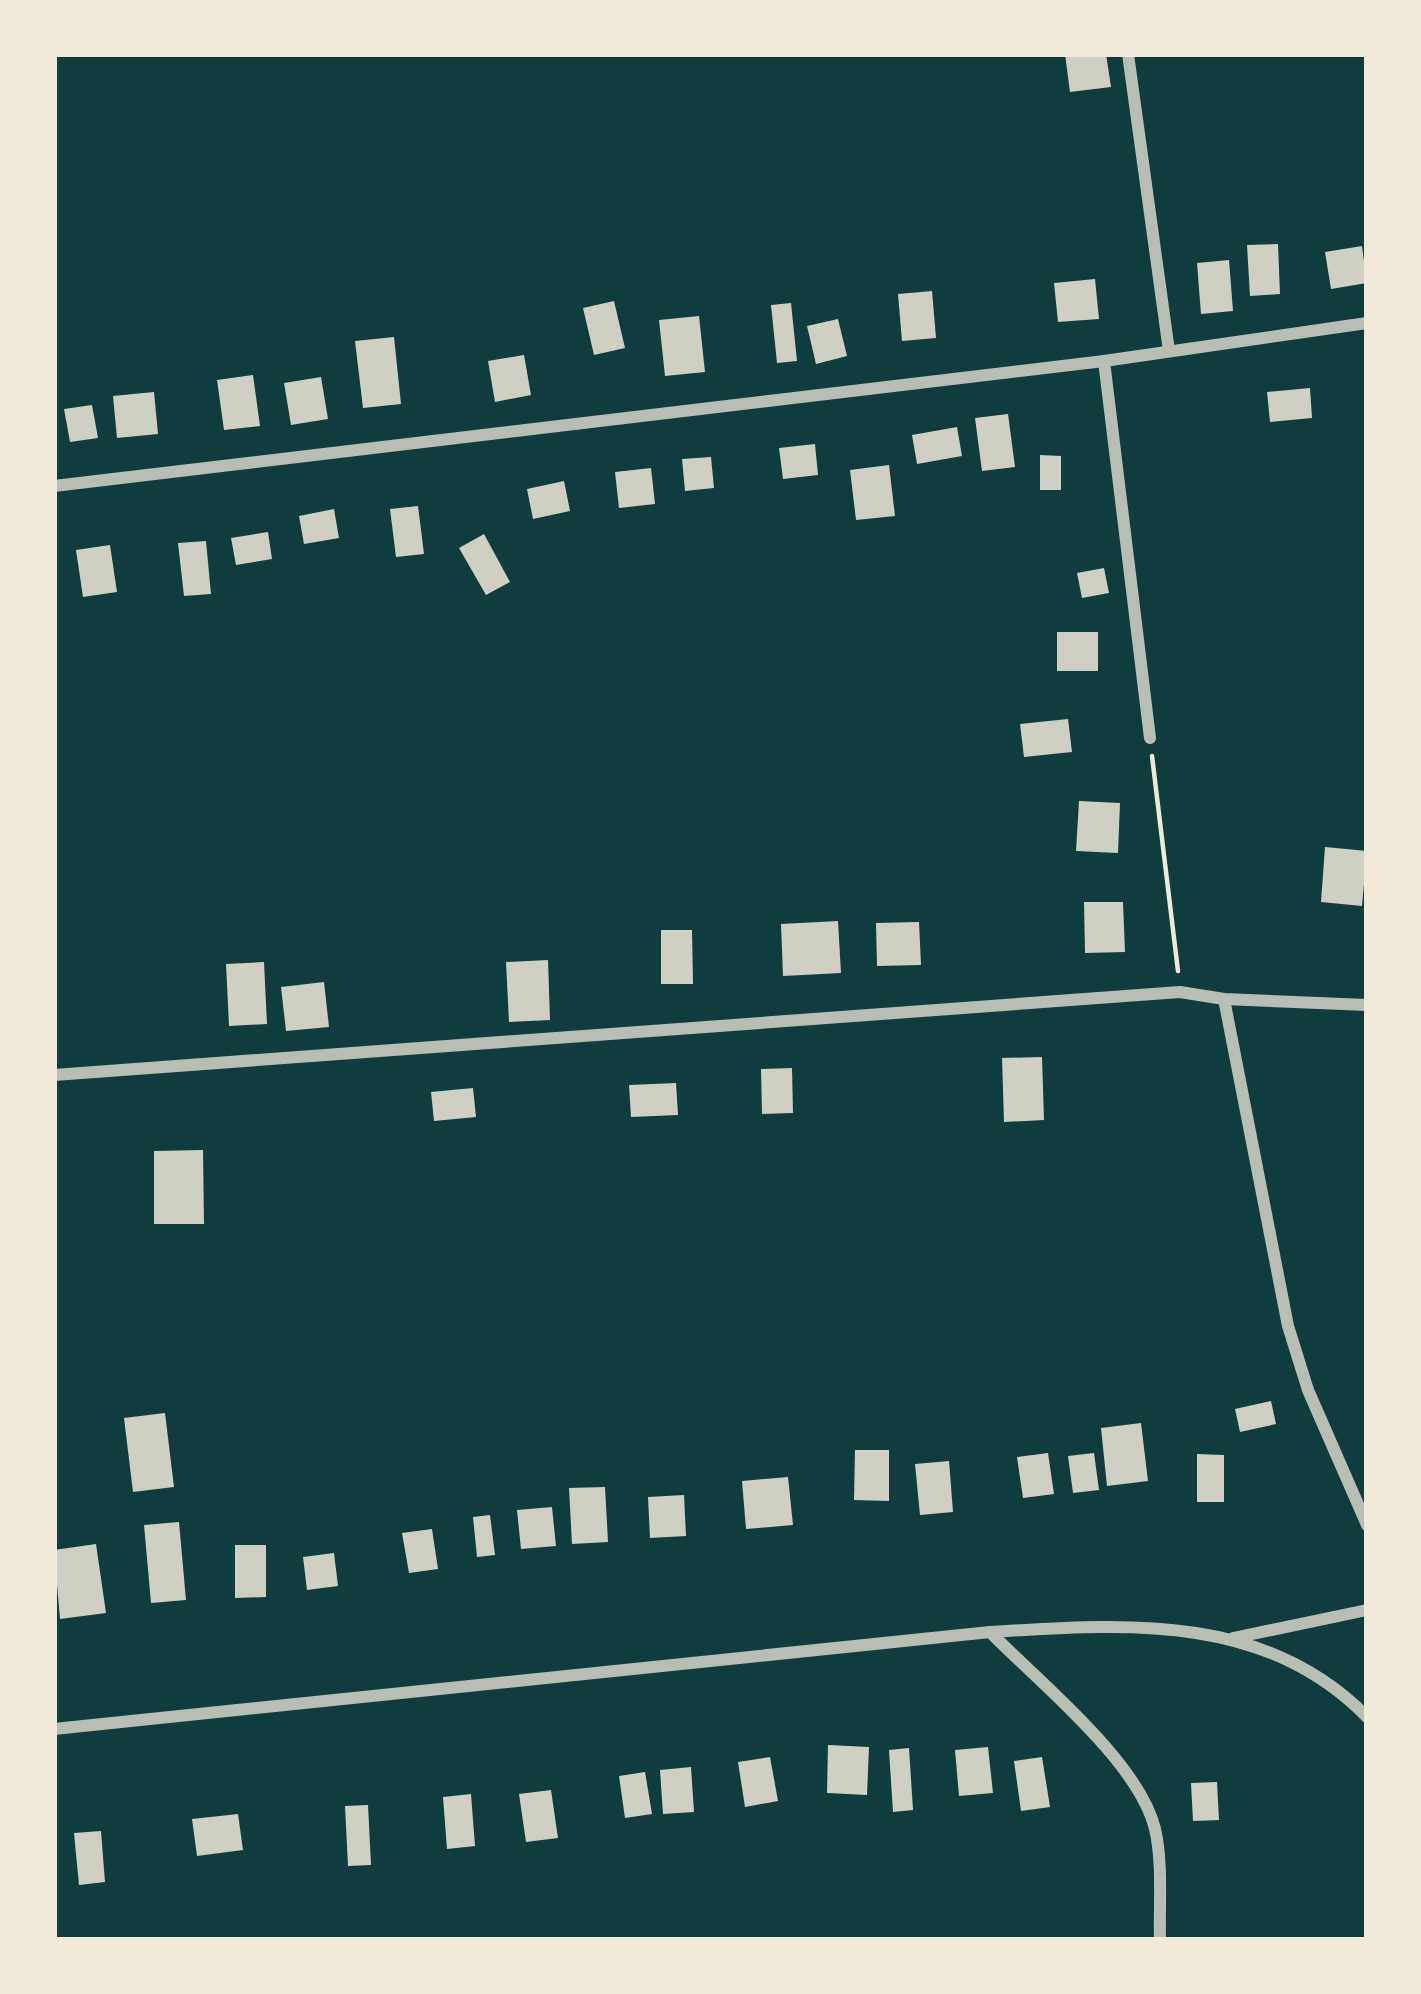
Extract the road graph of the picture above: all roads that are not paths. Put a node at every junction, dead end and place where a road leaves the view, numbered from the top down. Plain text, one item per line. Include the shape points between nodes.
1 (1128, 54) edge
2 (1367, 323) edge
3 (1169, 351) junction
4 (1104, 362) junction
5 (54, 486) edge
6 (1150, 738) road end
7 (1224, 999) junction
8 (1367, 1005) edge
9 (54, 1075) edge
10 (1367, 1525) edge
11 (1367, 1610) edge
12 (990, 1632) junction
13 (1233, 1637) junction
14 (1367, 1717) edge
15 (54, 1729) edge
16 (1160, 1940) edge

1 - 3 street
2 - 3 street
3 - 4 street
4 - 5 street
4 - 6 street
7 - 8 street
7 - 9 street via 1180,992
7 - 10 street via 1288,1326
11 - 13 street
12 - 13 street via 1118,1624
12 - 15 street
12 - 16 street via 1142,1794 1156,1832
13 - 14 street via 1289,1662

